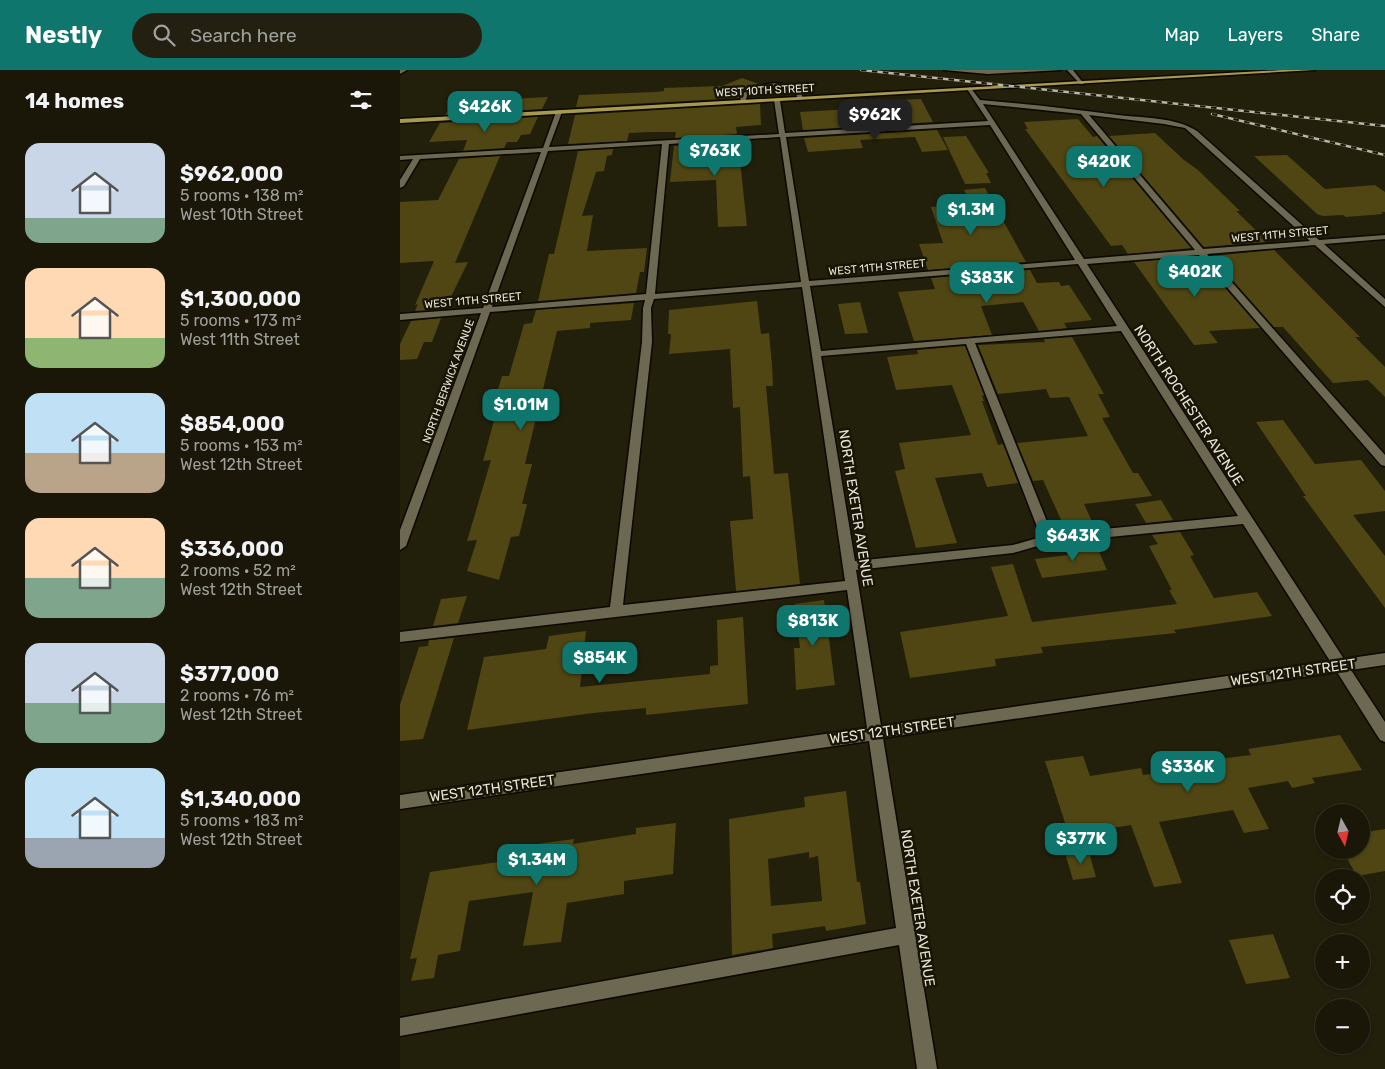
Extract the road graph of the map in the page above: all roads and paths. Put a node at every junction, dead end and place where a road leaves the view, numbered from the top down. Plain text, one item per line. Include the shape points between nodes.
1 (404, 70) edge
2 (947, 70) edge
3 (1058, 70) edge
4 (1070, 70) edge
5 (1312, 70) edge
6 (987, 71) edge
7 (400, 72) edge
8 (1242, 72) edge
9 (1082, 83) junction
10 (970, 89) junction
11 (800, 98) junction
12 (777, 100) junction
13 (743, 102) junction
14 (979, 102) junction
15 (559, 112) junction
16 (1083, 112) junction
17 (400, 121) edge
18 (992, 123) junction
19 (783, 134) junction
20 (666, 141) junction
21 (545, 149) junction
22 (418, 157) junction
23 (400, 158) edge
24 (400, 186) edge
25 (1385, 237) edge
26 (1317, 242) junction
27 (1201, 252) junction
28 (1081, 262) junction
29 (806, 284) junction
30 (650, 296) junction
31 (1385, 304) edge
32 (486, 310) junction
33 (400, 317) edge
34 (1124, 328) junction
35 (970, 341) junction
36 (816, 354) junction
37 (1385, 462) edge
38 (1247, 519) junction
39 (1048, 539) junction
40 (400, 546) edge
41 (849, 566) junction
42 (852, 586) junction
43 (616, 610) junction
44 (400, 637) edge
45 (1385, 658) edge
46 (1340, 665) junction
47 (875, 732) junction
48 (1385, 735) edge
49 (400, 802) edge
50 (906, 935) junction
51 (400, 1027) edge
52 (927, 1069) edge

1 - 7 street
2 - 6 street
3 - 6 street
4 - 9 street
5 - 8 main road, WEST 10TH STREET
8 - 9 main road, WEST 10TH STREET
9 - 10 main road, WEST 10TH STREET
10 - 11 main road, WEST 10TH STREET
10 - 14 street, NORTH ROCHESTER AVENUE
11 - 12 main road, WEST 10TH STREET
11 - 13 street via 798,89 772,85 752,89 744,95
12 - 13 main road, WEST 10TH STREET
12 - 19 street, NORTH EXETER AVENUE
13 - 15 main road, WEST 10TH STREET
14 - 16 street
14 - 18 street, NORTH ROCHESTER AVENUE
15 - 17 main road, WEST 10TH STREET
15 - 21 street, NORTH BERWICK AVENUE
16 - 26 street via 1179,125 1195,132
16 - 27 street
18 - 19 street
18 - 28 street, NORTH ROCHESTER AVENUE
19 - 20 street
19 - 29 street, NORTH EXETER AVENUE
20 - 21 street
20 - 30 street
21 - 22 street
21 - 32 street, NORTH BERWICK AVENUE
22 - 23 street
22 - 24 street
25 - 26 street, WEST 11TH STREET
26 - 27 street, WEST 11TH STREET
26 - 31 street
27 - 28 street, WEST 11TH STREET
27 - 37 street
28 - 29 street, WEST 11TH STREET
28 - 34 street, NORTH ROCHESTER AVENUE
29 - 30 street, WEST 11TH STREET
29 - 36 street, NORTH EXETER AVENUE
30 - 32 street, WEST 11TH STREET
30 - 43 street
32 - 33 street, WEST 11TH STREET
32 - 40 street, NORTH BERWICK AVENUE
34 - 35 street
34 - 38 street, NORTH ROCHESTER AVENUE
35 - 36 street
35 - 39 street
36 - 41 street, NORTH EXETER AVENUE
38 - 39 street
38 - 46 street, NORTH ROCHESTER AVENUE
39 - 41 street via 1013,549
41 - 42 street, NORTH EXETER AVENUE
42 - 43 street
42 - 47 street, NORTH EXETER AVENUE
43 - 44 street
45 - 46 street, WEST 12TH STREET
46 - 47 street, WEST 12TH STREET
46 - 48 street, NORTH ROCHESTER AVENUE
47 - 49 street, WEST 12TH STREET
47 - 50 street, NORTH EXETER AVENUE
50 - 51 street
50 - 52 street, NORTH EXETER AVENUE

